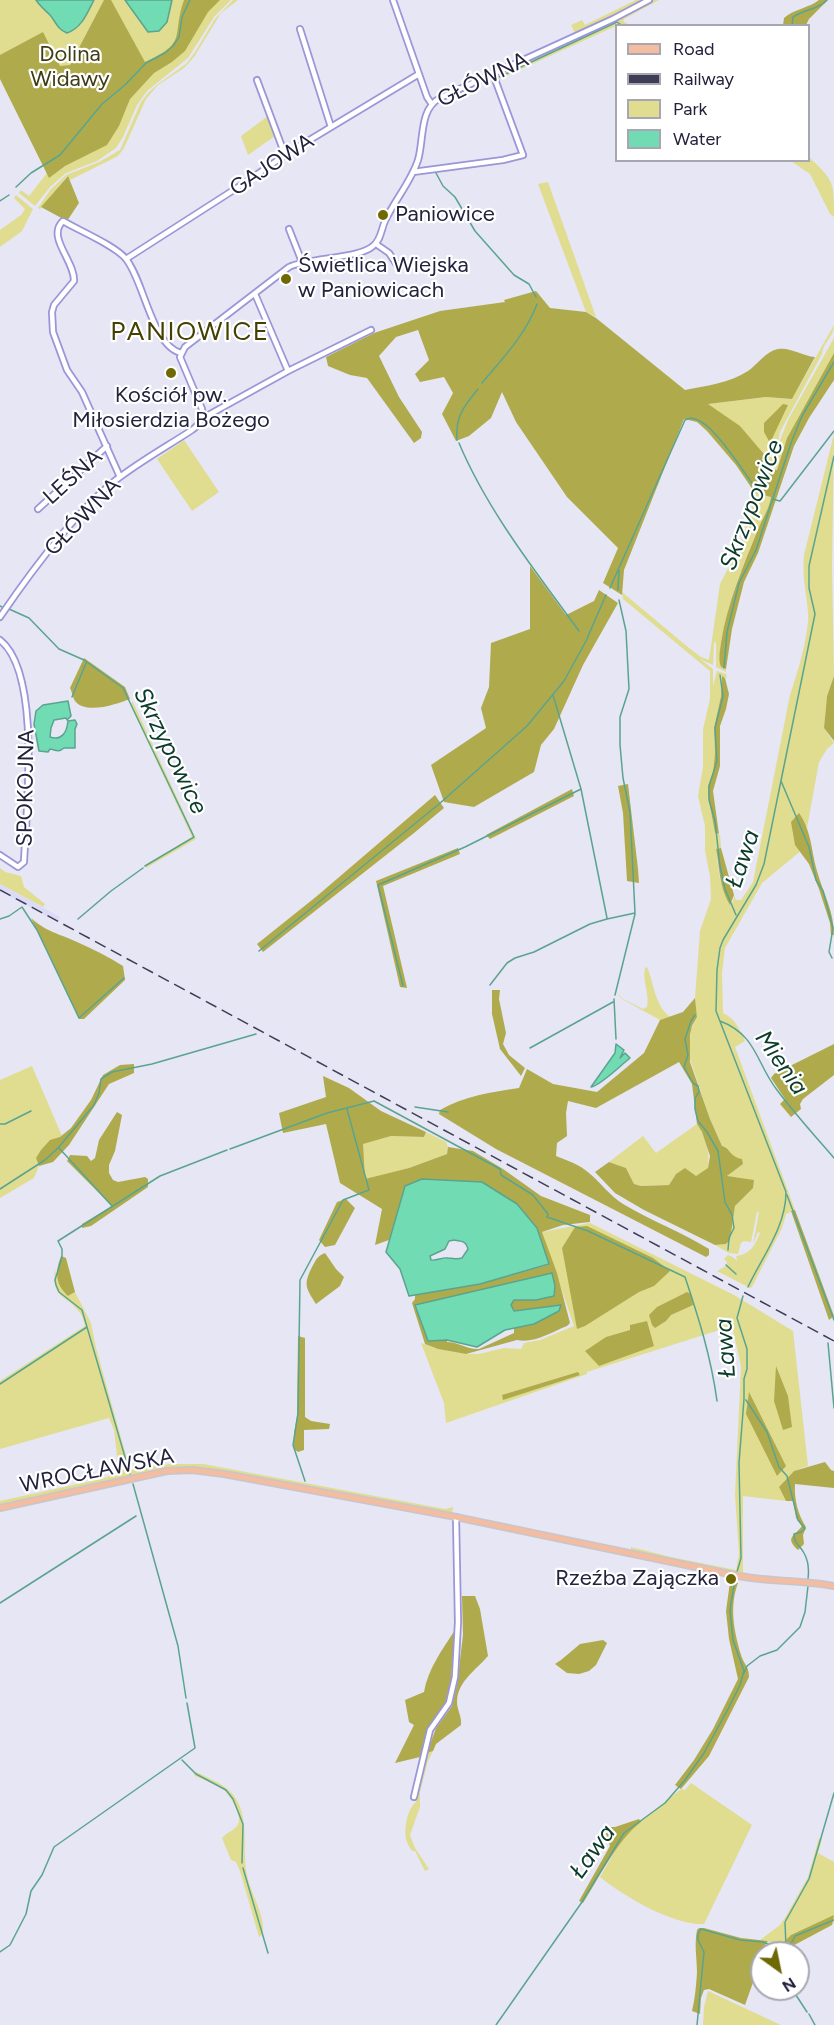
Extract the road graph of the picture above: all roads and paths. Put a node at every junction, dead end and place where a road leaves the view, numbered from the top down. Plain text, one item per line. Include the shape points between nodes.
1 (393, 0) edge
2 (649, 0) edge
3 (300, 29) dead end
4 (419, 74) junction
5 (493, 74) junction
6 (257, 80) dead end
7 (431, 103) junction
8 (331, 127) junction
9 (285, 155) junction
10 (413, 172) junction
11 (289, 229) dead end
12 (376, 244) junction
13 (126, 259) junction
14 (302, 262) junction
15 (399, 268) dead end
16 (255, 294) junction
17 (371, 330) dead end
18 (181, 353) junction
19 (288, 371) junction
20 (203, 418) junction
21 (107, 446) junction
22 (120, 477) junction
23 (38, 509) dead end
24 (0, 617) edge
25 (0, 640) edge
26 (0, 855) edge
27 (0, 1508) edge
28 (456, 1517) junction
29 (834, 1586) edge
30 (414, 1797) dead end

1 - 4 street
2 - 5 street, GŁÓWNA
3 - 8 street
4 - 7 street
4 - 8 street, GAJOWA
5 - 7 street, GŁÓWNA
5 - 10 street via 523,155
6 - 9 street
7 - 10 street, GŁÓWNA
8 - 9 street, GAJOWA
9 - 13 street, GAJOWA
10 - 12 street, GŁÓWNA
11 - 14 street
12 - 14 street via 366,250
12 - 15 street via 389,253
13 - 18 street via 162,337 172,350
13 - 21 street, LEŚNA via 63,221 56,230 74,271 74,281 54,305 53,332 67,370 82,392
14 - 16 street via 289,267
16 - 18 street via 198,335
16 - 19 street
17 - 19 street, GŁÓWNA
18 - 20 street
19 - 20 street, GŁÓWNA
20 - 22 street, GŁÓWNA via 192,430
21 - 22 street, LEŚNA
21 - 23 street, LEŚNA
22 - 24 street, GŁÓWNA via 49,550
25 - 26 street, SPOKOJNA via 16,663 30,741 24,862 18,867
27 - 28 main road, WROCŁAWSKA via 185,1469
28 - 29 main road, WROCŁAWSKA via 732,1575
28 - 30 street via 455,1677 448,1703 430,1730

